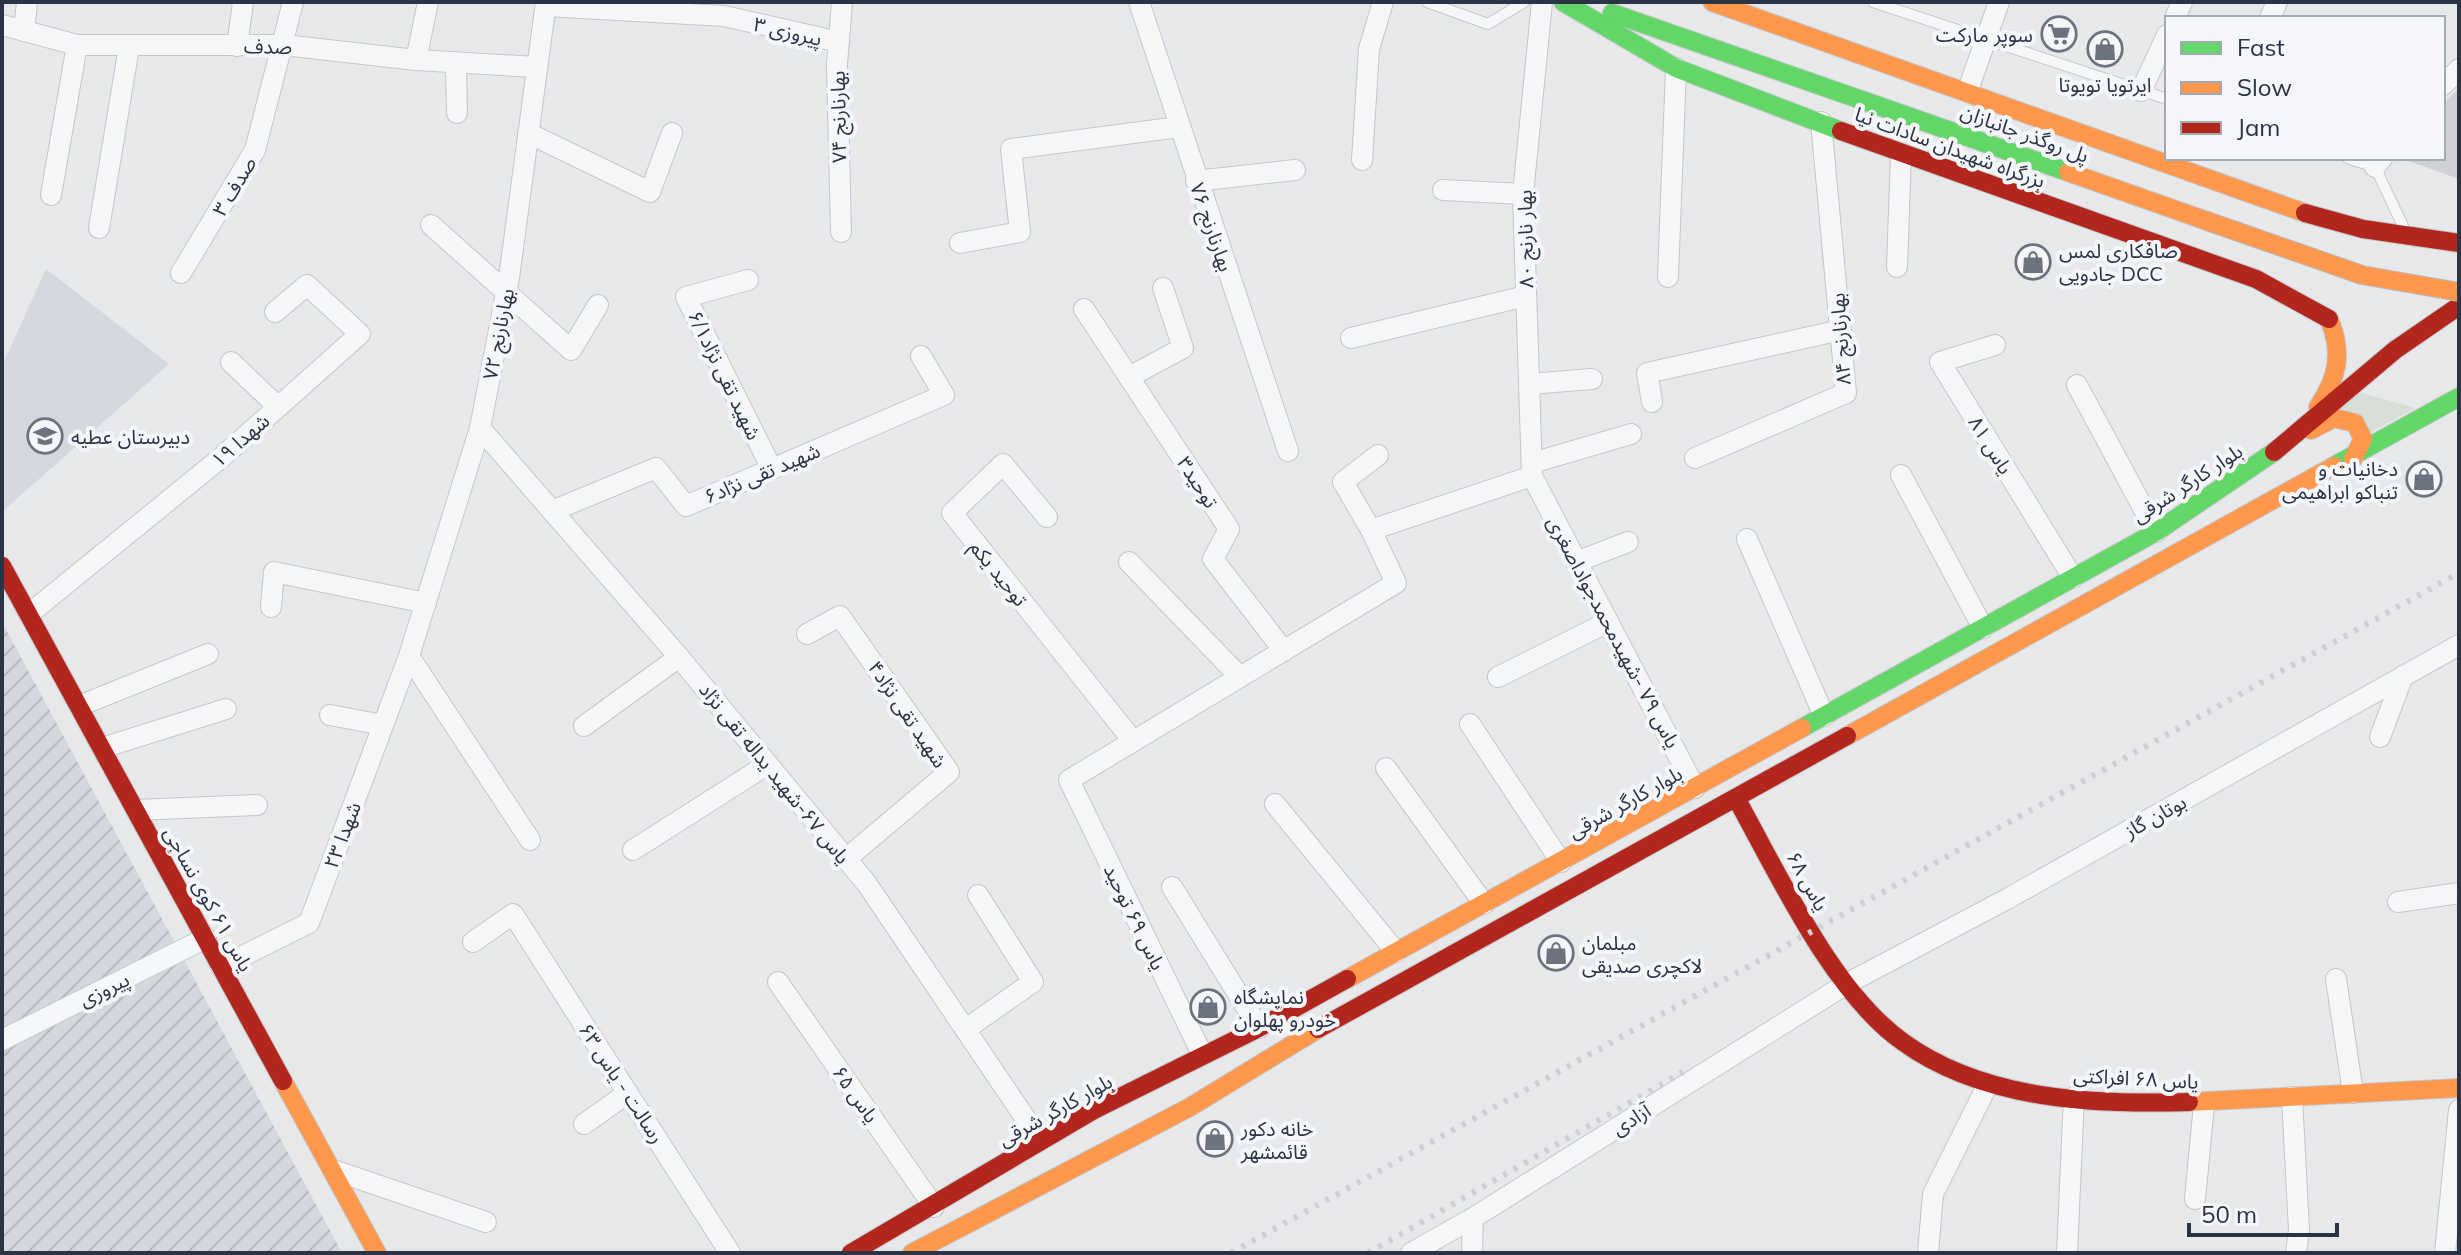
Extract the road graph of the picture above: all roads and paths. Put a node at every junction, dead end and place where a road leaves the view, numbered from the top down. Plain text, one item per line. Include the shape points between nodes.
1 (27, 2) edge
2 (243, 2) edge
3 (293, 2) edge
4 (428, 2) edge
5 (842, 2) edge
6 (1139, 2) edge
7 (1383, 2) edge
8 (1427, 2) edge
9 (1524, 2) edge
10 (1542, 2) edge
11 (1563, 2) edge
12 (1579, 2) edge
13 (1712, 2) edge
14 (1873, 2) edge
15 (1999, 2) edge
16 (546, 4) edge
17 (2, 25) edge
18 (24, 31) junction
19 (2165, 39) edge
20 (1985, 40) junction
21 (839, 42) junction
22 (77, 45) junction
23 (284, 45) junction
24 (237, 46) junction
25 (129, 47) junction
26 (416, 60) junction
27 (456, 63) junction
28 (536, 67) junction
29 (1676, 68) junction
30 (1968, 90) junction
31 (2141, 91) junction
32 (2165, 98) edge
33 (457, 113) dead end
34 (1821, 122) junction
35 (1179, 127) junction
36 (528, 133) junction
37 (672, 133) dead end
38 (1901, 154) junction
39 (2165, 155) edge
40 (1362, 160) dead end
41 (2181, 160) edge
42 (2378, 162) edge
43 (2202, 167) edge
44 (1295, 170) dead end
45 (1196, 181) junction
46 (1443, 190) dead end
47 (1523, 194) junction
48 (51, 195) dead end
49 (2289, 222) junction
50 (431, 225) dead end
51 (99, 228) dead end
52 (841, 232) dead end
53 (2408, 237) junction
54 (960, 243) dead end
55 (2459, 243) edge
56 (1897, 267) dead end
57 (181, 273) dead end
58 (1668, 277) dead end
59 (2256, 279) junction
60 (748, 280) dead end
61 (1163, 288) dead end
62 (2459, 292) edge
63 (506, 294) junction
64 (1526, 296) junction
65 (598, 305) dead end
66 (2459, 306) edge
67 (1084, 309) dead end
68 (275, 312) dead end
69 (1841, 330) junction
70 (1351, 338) dead end
71 (1995, 345) dead end
72 (921, 356) dead end
73 (231, 362) dead end
74 (1129, 377) junction
75 (1592, 379) dead end
76 (1529, 384) junction
77 (2077, 385) dead end
78 (2459, 397) edge
79 (1652, 402) dead end
80 (278, 407) junction
81 (480, 428) junction
82 (1631, 434) dead end
83 (2294, 439) junction
84 (1288, 451) dead end
85 (1378, 455) dead end
86 (1695, 458) dead end
87 (2353, 459) junction
88 (772, 469) junction
89 (1532, 470) junction
90 (1901, 475) dead end
91 (552, 511) junction
92 (1047, 517) dead end
93 (1371, 530) junction
94 (2156, 532) junction
95 (1747, 539) dead end
96 (1628, 542) dead end
97 (1129, 562) dead end
98 (1576, 562) junction
99 (2, 566) edge
100 (2073, 578) junction
101 (426, 603) junction
102 (271, 607) dead end
103 (29, 614) junction
104 (1608, 622) junction
105 (1983, 628) junction
106 (807, 634) dead end
107 (2459, 645) edge
108 (1284, 651) junction
109 (208, 654) dead end
110 (409, 656) junction
111 (679, 657) junction
112 (2403, 676) junction
113 (1240, 677) junction
114 (1498, 677) dead end
115 (79, 706) junction
116 (226, 709) dead end
117 (330, 715) dead end
118 (1824, 716) junction
119 (1470, 724) dead end
120 (383, 725) junction
121 (584, 726) dead end
122 (2380, 737) dead end
123 (1133, 741) junction
124 (102, 748) junction
125 (768, 764) junction
126 (1386, 768) dead end
127 (1695, 788) junction
128 (1736, 798) junction
129 (1275, 804) dead end
130 (257, 805) dead end
131 (136, 810) junction
132 (530, 840) dead end
133 (633, 850) dead end
134 (846, 859) junction
135 (1561, 862) junction
136 (1172, 887) dead end
137 (2459, 894) edge
138 (978, 895) dead end
139 (2398, 902) dead end
140 (1484, 904) junction
141 (206, 938) junction
142 (473, 942) dead end
143 (1396, 952) junction
144 (221, 967) junction
145 (2336, 979) dead end
146 (778, 982) dead end
147 (1848, 983) junction
148 (1259, 1028) junction
149 (966, 1029) junction
150 (2, 1040) edge
151 (1202, 1054) junction
152 (1988, 1084) junction
153 (2459, 1088) edge
154 (628, 1093) junction
155 (2353, 1093) junction
156 (2074, 1097) junction
157 (2292, 1097) junction
158 (2204, 1104) junction
159 (2459, 1110) edge
160 (584, 1124) dead end
161 (1040, 1140) junction
162 (333, 1170) junction
163 (2195, 1199) dead end
164 (934, 1207) junction
165 (1473, 1218) junction
166 (486, 1222) dead end
167 (377, 1253) edge
168 (730, 1253) edge
169 (851, 1253) edge
170 (912, 1253) edge
171 (1411, 1253) edge
172 (1472, 1253) edge
173 (1928, 1253) edge
174 (2067, 1253) edge
175 (2296, 1253) edge
176 (2445, 1253) edge

1 - 18 street
2 - 24 street
3 - 23 street, صدف ۳
4 - 26 street
5 - 21 street, بهارنارنج ۷۴
6 - 35 street, بهارنارنج ۷۶
7 - 40 street via 1369,49
8 - 9 lane via 1488,24
10 - 47 street, بهار نارنج ۸۰
11 - 29 main road, بزرگراه شهیدان سادات نیا
12 - 62 main road, پل روگذر جانبازان, bridge via 2352,273 2418,289
13 - 30 main road via 1777,18
14 - 20 lane
15 - 20 street
16 - 21 street, پیروزی ۳ via 724,16
16 - 28 street, بهارنارنج ۷۲
17 - 18 street, صدف
18 - 22 street, صدف
19 - 31 street
20 - 30 street
20 - 31 lane
21 - 52 street, بهارنارنج ۷۴
22 - 25 street, صدف
22 - 48 street
23 - 24 street, صدف
23 - 26 street, صدف
23 - 57 street, صدف ۳ via 255,150
24 - 25 street, صدف
25 - 51 street
26 - 27 street, صدف
27 - 28 street, صدف
27 - 33 street
28 - 36 street, بهارنارنج ۷۲
29 - 34 main road, بزرگراه شهیدان سادات نیا
29 - 58 street
30 - 39 main road
31 - 32 lane
34 - 38 main road, بزرگراه شهیدان سادات نیا
34 - 69 street, بهارنارنج ۸۴
35 - 45 street, بهارنارنج ۷۶
35 - 54 street via 1011,149 1020,232
36 - 37 street via 650,192
36 - 63 street, بهارنارنج ۷۲
38 - 56 street
38 - 59 main road, بزرگراه شهیدان سادات نیا
41 - 43 main road
42 - 53 lane
43 - 49 main road
44 - 45 street
45 - 84 street, بهارنارنج ۷۶
46 - 47 street
47 - 64 street, بهار نارنج ۸۰
49 - 53 main road
49 - 59 main road via 2289,253 2281,266
50 - 63 street
53 - 55 main road
59 - 83 main road, بزرگراه شهیدان سادات نیا via 2329,319 2338,343 2337,372 2327,396
60 - 88 street, شهید تقی نژاد۶/۱ via 686,297
61 - 74 street via 1183,348
63 - 65 street via 571,350
63 - 81 street, بهارنارنج ۷۲
64 - 70 street
64 - 76 street, بهار نارنج ۸۰
66 - 83 main road, بلوار کارگر شرقی via 2395,350
67 - 74 street, توحید۳
68 - 80 street, شهدا ۱۹ via 307,285 360,334
69 - 79 street via 1647,373
69 - 86 street, بهارنارنج ۸۴ via 1846,393
71 - 100 street, یاس ۸۱ via 1940,362
72 - 88 street, شهید تقی نژاد۶ via 944,395
73 - 80 street
74 - 108 street, توحید۳ via 1229,529 1213,559
75 - 76 street
76 - 89 street, بهار نارنج ۸۰
77 - 94 street
78 - 87 main road
80 - 103 street, شهدا ۱۹
81 - 91 street, یاس ۶۷-شهید یداله تقی نژاد
81 - 101 street, بهارنارنج ۷۲
82 - 89 street
83 - 87 main road via 2334,418 2348,419 2362,432 2362,446
83 - 94 main road, بلوار کارگر شرقی
85 - 93 street via 1343,482
87 - 128 main road
88 - 91 street, شهید تقی نژاد۶ via 686,506 656,468
89 - 93 street
89 - 98 street, یاس ۷۹ -شهیدمحمدجواداصغری
90 - 105 street
91 - 111 street, یاس ۶۷-شهید یداله تقی نژاد
92 - 123 street, توحید یکم via 1003,464 952,513
93 - 108 street via 1396,583
94 - 100 main road, بلوار کارگر شرقی
95 - 118 street
96 - 98 street
97 - 113 street
98 - 104 street, یاس ۷۹ -شهیدمحمدجواداصغری
99 - 103 main road, یاس ۶۱ کوی نساجی
100 - 105 main road, بلوار کارگر شرقی
101 - 102 street via 274,572
101 - 110 street, بهارنارنج ۷۲
103 - 115 main road, یاس ۶۱ کوی نساجی
104 - 114 street
104 - 127 street, یاس ۷۹ -شهیدمحمدجواداصغری
105 - 118 main road, بلوار کارگر شرقی
106 - 134 street, شهید تقی نژاد۴ via 840,616 949,772
107 - 112 street, بوتان گاز
108 - 113 street
109 - 115 street
110 - 120 street, شهدا ۲۳
110 - 132 street
111 - 121 street
111 - 125 street, یاس ۶۷-شهید یداله تقی نژاد
112 - 122 street
112 - 147 street, بوتان گاز
113 - 123 street
115 - 124 main road, یاس ۶۱ کوی نساجی
116 - 124 street
117 - 120 street
118 - 127 main road, بلوار کارگر شرقی
119 - 135 street
120 - 144 street, شهدا ۲۳ via 309,923
123 - 151 street, یاس ۶۹ توحید via 1069,780
124 - 131 main road, یاس ۶۱ کوی نساجی
125 - 133 street
125 - 134 street, یاس ۶۷-شهید یداله تقی نژاد
126 - 140 street
127 - 135 main road, بلوار کارگر شرقی
128 - 147 main road, یاس ۶۸ via 1811,931
128 - 170 main road via 1323,1026 1190,1107
129 - 143 street
130 - 131 street
131 - 141 main road, یاس ۶۱ کوی نساجی
134 - 149 street, یاس ۶۷-شهید یداله تقی نژاد
135 - 140 main road, بلوار کارگر شرقی
136 - 148 street
137 - 139 street
138 - 149 street via 1033,982
140 - 143 main road, بلوار کارگر شرقی
141 - 144 main road, یاس ۶۱ کوی نساجی
141 - 150 street, پیروزی
142 - 154 street, رسالت - یاس ۶۳ via 513,914
143 - 148 main road, بلوار کارگر شرقی
144 - 162 main road, یاس ۶۱ کوی نساجی
145 - 155 street
146 - 164 street, یاس ۶۵
147 - 152 main road, یاس ۶۸ افراکتی via 1903,1043 1953,1074
147 - 165 street, آزادی
148 - 151 main road, بلوار کارگر شرقی
149 - 161 street, یاس ۶۷-شهید یداله تقی نژاد
151 - 161 main road, بلوار کارگر شرقی
152 - 156 main road, یاس ۶۸ افراکتی via 2027,1095
152 - 173 street via 1933,1194
153 - 155 main road, یاس ۶۸ افراکتی
154 - 160 street
154 - 168 street, رسالت - یاس ۶۳
155 - 157 main road, یاس ۶۸ افراکتی
156 - 158 main road, یاس ۶۸ افراکتی
156 - 174 street
157 - 158 main road, یاس ۶۸ افراکتی
157 - 175 street
158 - 163 street
159 - 176 street
161 - 164 main road, بلوار کارگر شرقی
162 - 166 street
162 - 167 main road, یاس ۶۱ کوی نساجی
164 - 169 main road, بلوار کارگر شرقی
165 - 171 street, آزادی
165 - 172 street

